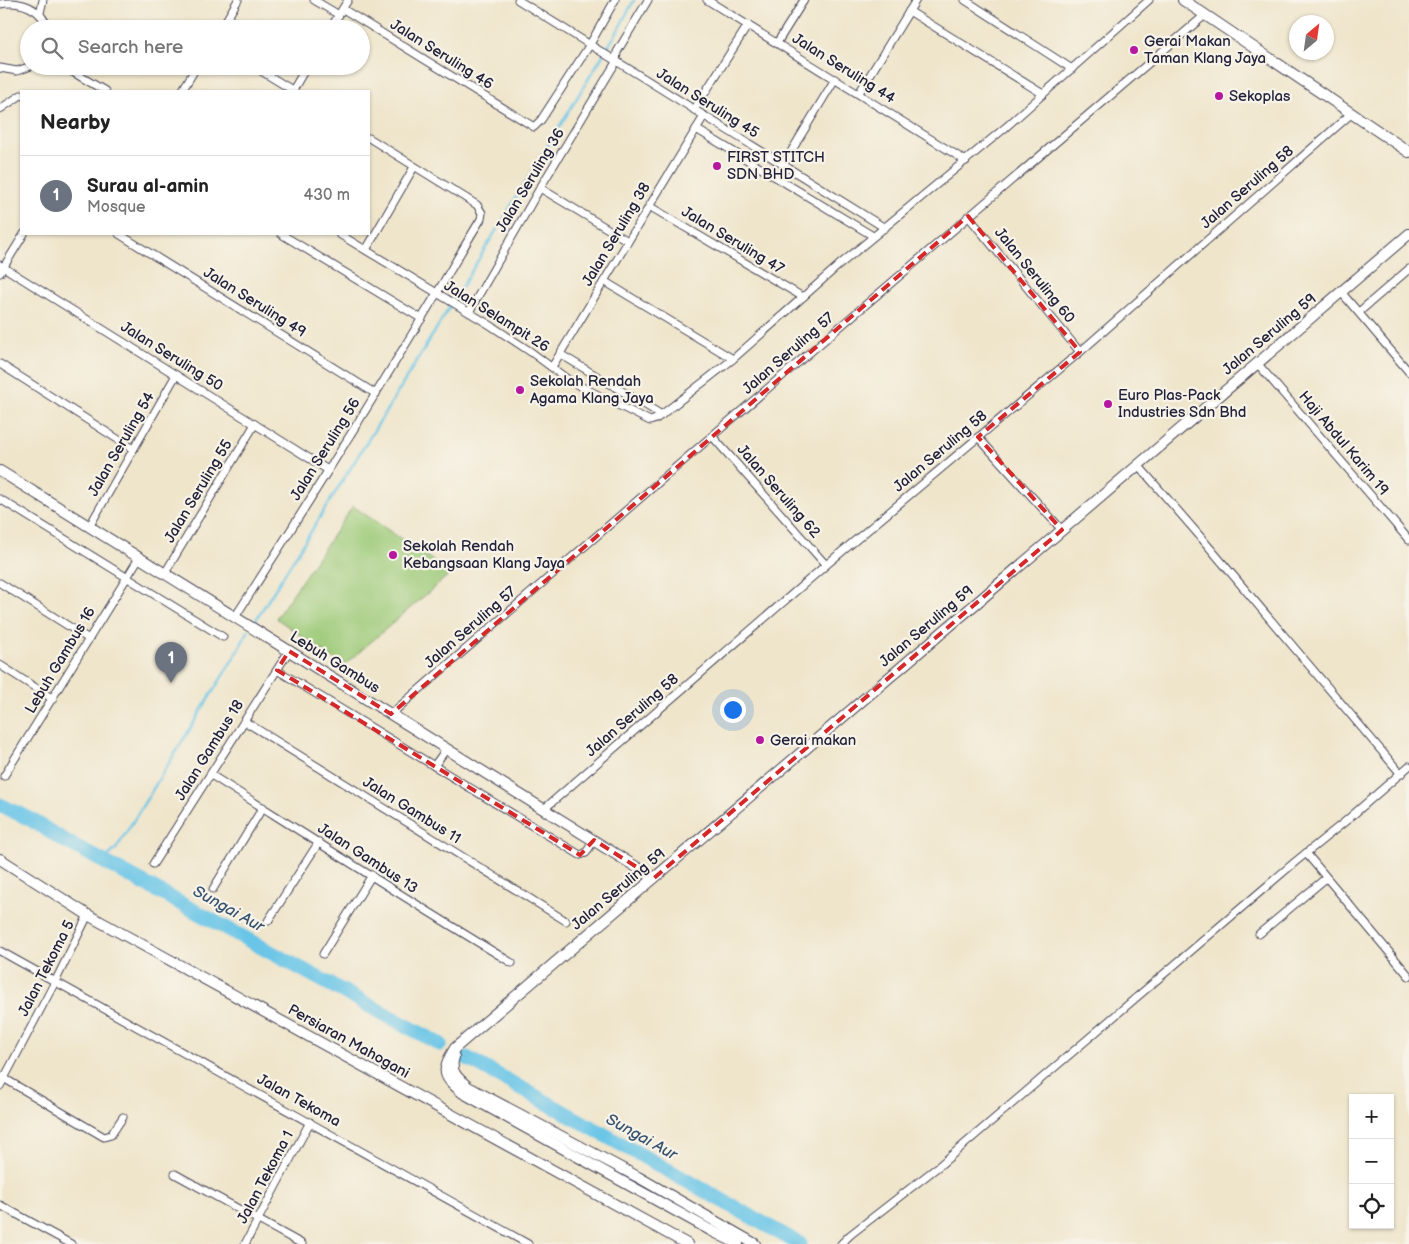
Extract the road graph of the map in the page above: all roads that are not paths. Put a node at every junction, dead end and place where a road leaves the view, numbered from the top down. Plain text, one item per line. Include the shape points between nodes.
1 (43, 0) edge
2 (238, 0) edge
3 (314, 0) edge
4 (348, 0) edge
5 (518, 0) edge
6 (615, 0) edge
7 (648, 0) edge
8 (707, 0) edge
9 (804, 0) edge
10 (916, 0) edge
11 (965, 0) edge
12 (1183, 0) edge
13 (22, 1) edge
14 (1143, 1) edge
15 (0, 4) edge
16 (909, 11) junction
17 (341, 12) junction
18 (40, 13) junction
19 (1205, 14) junction
20 (45, 20) edge
21 (226, 20) edge
22 (336, 20) edge
23 (354, 20) edge
24 (748, 25) junction
25 (370, 29) edge
26 (777, 43) junction
27 (593, 48) junction
28 (613, 60) junction
29 (1072, 69) junction
30 (20, 70) edge
31 (2, 71) edge
32 (78, 75) edge
33 (192, 75) edge
34 (267, 75) edge
35 (302, 75) edge
36 (835, 79) junction
37 (103, 90) edge
38 (183, 90) edge
39 (291, 90) edge
40 (294, 90) edge
41 (859, 93) junction
42 (1043, 94) junction
43 (20, 96) edge
44 (0, 109) edge
45 (694, 110) junction
46 (1352, 113) junction
47 (704, 116) junction
48 (696, 129) junction
49 (370, 139) edge
50 (1409, 152) edge
51 (966, 161) junction
52 (783, 165) junction
53 (414, 167) junction
54 (540, 188) junction
55 (649, 206) junction
56 (968, 216) junction
57 (885, 228) junction
58 (1409, 234) edge
59 (23, 235) edge
60 (121, 235) edge
61 (283, 235) edge
62 (341, 235) edge
63 (873, 236) junction
64 (628, 241) junction
65 (366, 250) junction
66 (1, 268) edge
67 (1409, 269) edge
68 (604, 281) junction
69 (1341, 292) junction
70 (437, 294) junction
71 (803, 297) junction
72 (469, 312) junction
73 (1359, 312) junction
74 (422, 319) junction
75 (1080, 352) junction
76 (560, 354) junction
77 (733, 360) junction
78 (1258, 363) junction
79 (0, 364) edge
80 (552, 367) junction
81 (1408, 368) edge
82 (176, 375) junction
83 (376, 394) junction
84 (662, 415) junction
85 (255, 424) junction
86 (712, 436) junction
87 (978, 437) junction
88 (133, 449) junction
89 (1138, 465) junction
90 (328, 470) junction
91 (0, 471) edge
92 (0, 499) edge
93 (89, 527) junction
94 (1062, 530) junction
95 (1409, 540) edge
96 (139, 558) junction
97 (826, 565) junction
98 (165, 573) junction
99 (126, 578) junction
100 (0, 583) edge
101 (235, 617) junction
102 (223, 637) dead end
103 (89, 638) junction
104 (289, 651) junction
105 (0, 665) edge
106 (278, 670) junction
107 (53, 699) junction
108 (391, 714) junction
109 (244, 721) junction
110 (447, 748) junction
111 (434, 766) junction
112 (1409, 766) edge
113 (1400, 774) junction
114 (211, 775) junction
115 (4, 776) dead end
116 (262, 807) junction
117 (544, 809) junction
118 (594, 840) junction
119 (319, 842) junction
120 (1306, 853) junction
121 (0, 859) edge
122 (153, 864) dead end
123 (372, 875) junction
124 (654, 878) junction
125 (1326, 878) junction
126 (214, 889) dead end
127 (88, 915) junction
128 (268, 921) dead end
129 (566, 922) dead end
130 (1260, 934) dead end
131 (0, 951) edge
132 (323, 954) dead end
133 (512, 963) dead end
134 (1409, 976) edge
135 (55, 982) junction
136 (463, 1041) junction
137 (3, 1077) edge
138 (0, 1086) edge
139 (122, 1117) dead end
140 (310, 1122) junction
141 (175, 1174) dead end
142 (0, 1205) edge
143 (258, 1220) junction
144 (71, 1244) edge
145 (245, 1244) edge
146 (302, 1244) edge
147 (528, 1244) edge
148 (687, 1244) edge
149 (738, 1244) edge
150 (755, 1244) edge
151 (842, 1244) edge

1 - 18 street
2 - 21 street
3 - 17 street, Jalan Seruling 46
4 - 17 street
5 - 27 street, Jalan Seruling 45
6 - 27 street
7 - 28 street
8 - 24 street, Jalan Seruling 44
9 - 26 street
10 - 16 street
11 - 29 street
12 - 19 main road
13 - 15 street
13 - 18 street
14 - 29 street, Jalan Seruling 57
16 - 41 street
16 - 42 street
17 - 22 street
17 - 23 street, Jalan Seruling 46
18 - 20 street
19 - 46 main road
19 - 56 street, Jalan Seruling 57
24 - 26 street, Jalan Seruling 44
24 - 45 street
25 - 27 street, Jalan Seruling 46 via 534,127
26 - 36 street, Jalan Seruling 44
27 - 28 street, Jalan Seruling 45
28 - 45 street, Jalan Seruling 45
28 - 54 street, Jalan Seruling 36
29 - 42 street, Jalan Seruling 57
30 - 31 street
32 - 37 street
33 - 38 street
34 - 39 street
35 - 40 street
36 - 41 street, Jalan Seruling 44
36 - 52 street
41 - 51 street, Jalan Seruling 44
42 - 51 street, Jalan Seruling 57
43 - 44 street
45 - 47 street, Jalan Seruling 45
46 - 50 main road
46 - 75 street, Jalan Seruling 58
47 - 48 street, Jalan Seruling 38
47 - 52 street, Jalan Seruling 45
48 - 55 street, Jalan Seruling 38
48 - 63 street, Jalan Seruling 45
49 - 53 street
51 - 57 street, Jalan Seruling 57
52 - 57 street, Jalan Seruling 45
53 - 65 street
53 - 70 street, Jalan Seruling 56 via 477,205 482,213
54 - 64 street
54 - 72 street, Jalan Seruling 36
55 - 64 street, Jalan Seruling 38
55 - 71 street, Jalan Seruling 47
56 - 75 street, Jalan Seruling 60
56 - 86 street, Jalan Seruling 57
57 - 63 street, Jalan Seruling 57
58 - 69 main road, Jalan Seruling 59
59 - 66 street
60 - 83 street, Jalan Seruling 49
61 - 74 street
62 - 65 street, Jalan Selampit 26
63 - 71 street, Jalan Seruling 57
64 - 68 street, Jalan Seruling 38
65 - 70 street, Jalan Selampit 26
66 - 82 street, Jalan Seruling 50
67 - 73 street
68 - 76 street, Jalan Seruling 38
68 - 77 street
69 - 73 street
69 - 78 main road, Jalan Seruling 59
70 - 72 street, Jalan Selampit 26
70 - 74 street, Jalan Seruling 56
71 - 77 street, Jalan Seruling 57
72 - 80 street, Jalan Selampit 26
73 - 81 street
74 - 83 street, Jalan Seruling 56
75 - 87 street, Jalan Seruling 58
76 - 80 street, Jalan Seruling 38
76 - 84 street, Jalan Selampit 26
77 - 84 street, Jalan Seruling 57
78 - 89 main road, Jalan Seruling 59
78 - 95 street, Haji Abdul Karim 19
79 - 88 street
80 - 84 street, Jalan Selampit 26 via 570,381 650,421
82 - 85 street, Jalan Seruling 50
82 - 88 street, Jalan Seruling 54
83 - 90 street, Jalan Seruling 56
85 - 90 street, Jalan Seruling 50
85 - 98 street, Jalan Seruling 55
86 - 97 street, Jalan Seruling 62
86 - 108 street, Jalan Seruling 57
87 - 94 street
87 - 97 street, Jalan Seruling 58
88 - 93 street, Jalan Seruling 54
89 - 94 main road, Jalan Seruling 59
89 - 113 street
90 - 101 street, Jalan Seruling 56
91 - 93 main road, Lebuh Gambus
92 - 99 street
93 - 96 main road, Lebuh Gambus
94 - 124 main road, Jalan Seruling 59
96 - 98 main road, Lebuh Gambus
96 - 99 street, Lebuh Gambus 16
97 - 117 street, Jalan Seruling 58
98 - 101 main road, Lebuh Gambus
99 - 102 street
99 - 103 street, Lebuh Gambus 16
100 - 103 street
101 - 104 main road, Lebuh Gambus
103 - 107 street, Lebuh Gambus 16
104 - 106 street, Jalan Gambus 18
104 - 108 main road, Lebuh Gambus
105 - 107 street
106 - 109 street, Jalan Gambus 18
106 - 111 street
107 - 115 street, Lebuh Gambus 16
108 - 110 main road, Lebuh Gambus
109 - 114 street, Jalan Gambus 18
109 - 129 street, Jalan Gambus 11
110 - 111 street
110 - 117 main road, Lebuh Gambus
111 - 118 street via 580,855 586,853
112 - 113 street
113 - 120 street
114 - 116 street, Jalan Gambus 13
114 - 122 street, Jalan Gambus 18
116 - 119 street, Jalan Gambus 13
116 - 126 street
117 - 118 main road, Lebuh Gambus
118 - 124 main road, Lebuh Gambus
119 - 123 street, Jalan Gambus 13
119 - 128 street
120 - 125 street
120 - 151 street via 939,1166
121 - 127 main road, Persiaran Mahogani
123 - 132 street
123 - 133 street, Jalan Gambus 13
124 - 136 main road, Jalan Seruling 59
125 - 130 street
125 - 134 street
127 - 135 street, Jalan Tekoma 5
127 - 148 main road, Persiaran Mahogani
131 - 135 street, Jalan Tekoma
135 - 137 street, Jalan Tekoma 5
135 - 140 street, Jalan Tekoma
136 - 149 main road, Jalan Seruling 59 via 455,1048 444,1072 463,1093
136 - 150 main road, Jalan Seruling 59 via 452,1064 453,1072 468,1087 638,1177
137 - 138 street, Jalan Tekoma 5
137 - 139 street via 104,1136 111,1135
140 - 143 street, Jalan Tekoma 1
140 - 147 street, Jalan Tekoma
141 - 143 street
142 - 144 street
143 - 145 street, Jalan Tekoma 1
143 - 146 street

